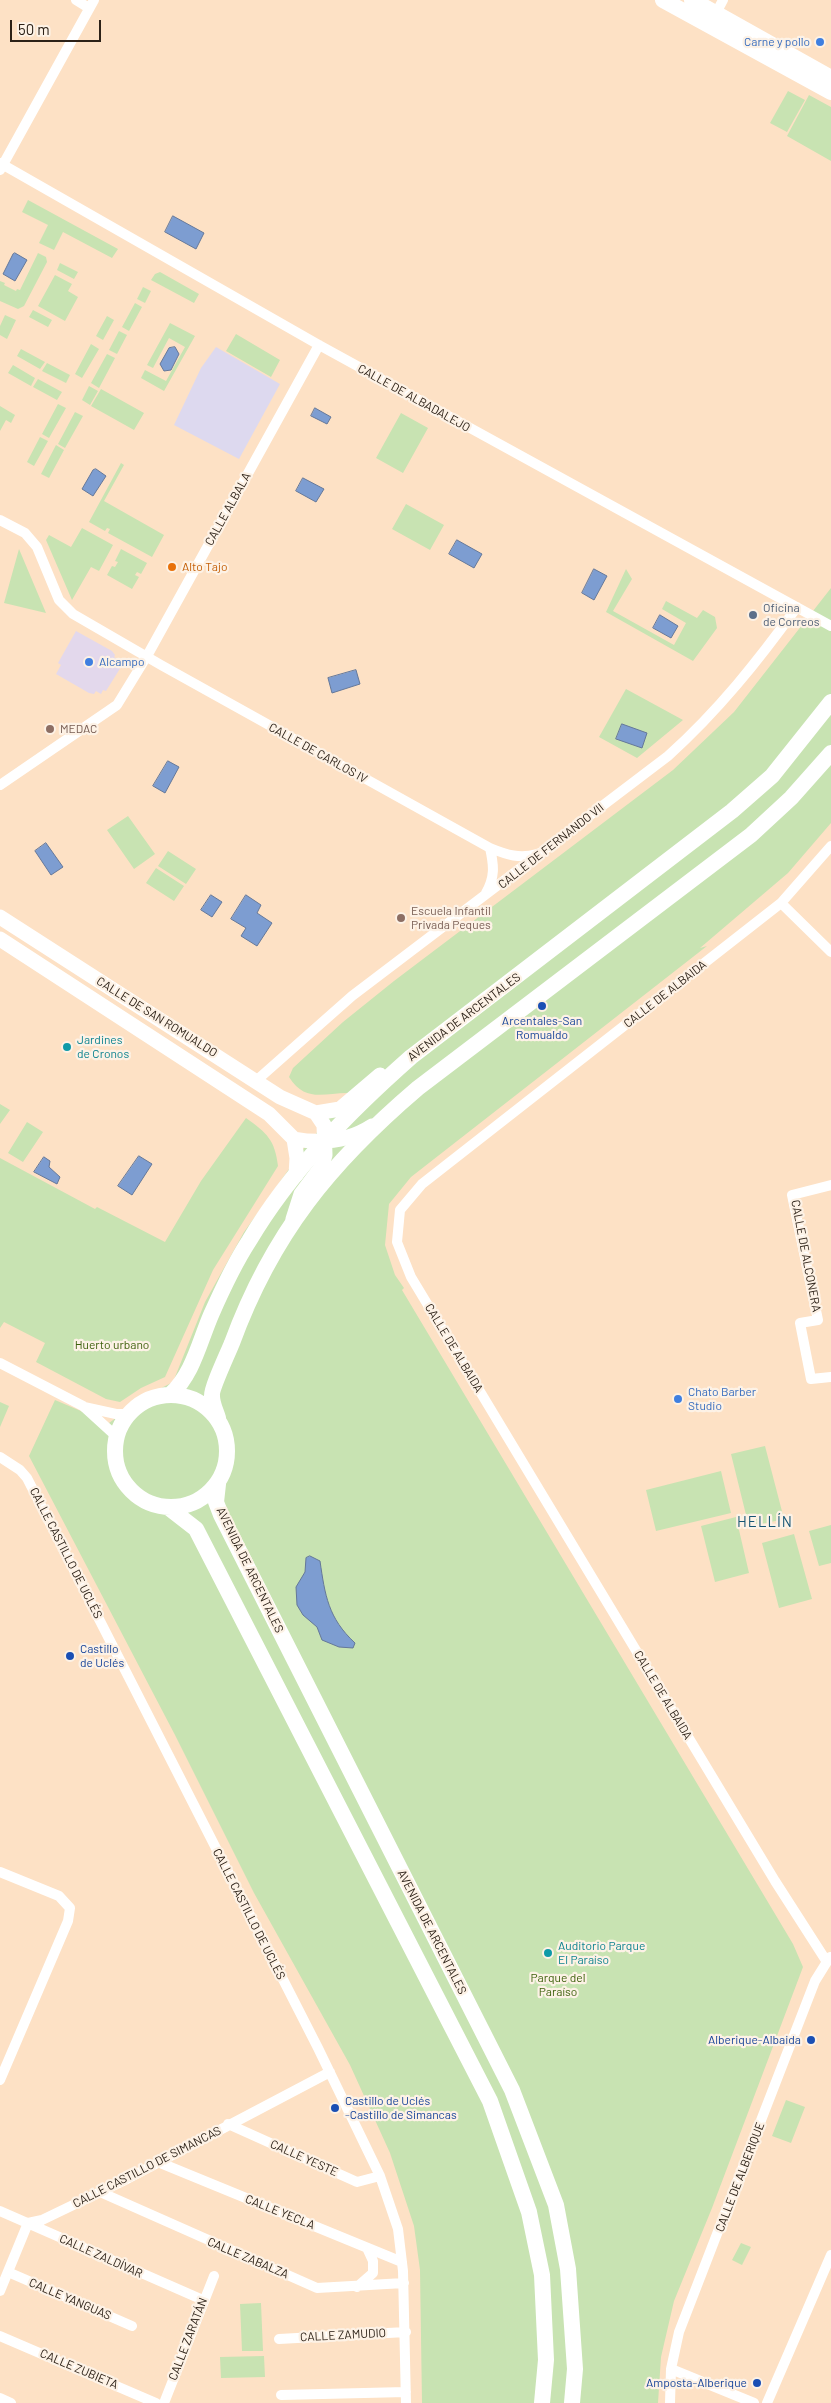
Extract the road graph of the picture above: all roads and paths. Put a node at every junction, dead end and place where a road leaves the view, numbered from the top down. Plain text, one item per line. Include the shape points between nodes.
1 (76, 0) edge
2 (663, 0) edge
3 (692, 0) edge
4 (92, 4) edge
5 (716, 13) edge
6 (831, 78) edge
7 (831, 92) edge
8 (1, 166) edge
9 (319, 345) junction
10 (0, 520) edge
11 (797, 607) junction
12 (831, 626) edge
13 (147, 656) junction
14 (831, 702) edge
15 (831, 753) edge
16 (0, 785) edge
17 (831, 846) edge
18 (490, 848) junction
19 (544, 852) junction
20 (482, 898) junction
21 (781, 903) junction
22 (0, 917) edge
23 (0, 939) edge
24 (831, 952) edge
25 (425, 1047) junction
26 (257, 1080) junction
27 (316, 1113) junction
28 (379, 1121) junction
29 (294, 1138) junction
30 (326, 1141) junction
31 (296, 1175) junction
32 (831, 1185) edge
33 (293, 1219) junction
34 (0, 1363) edge
35 (831, 1377) edge
36 (170, 1395) junction
37 (83, 1406) junction
38 (129, 1414) junction
39 (218, 1418) junction
40 (117, 1437) junction
41 (0, 1457) edge
42 (218, 1484) junction
43 (168, 1508) junction
44 (0, 1872) edge
45 (829, 1959) edge
46 (330, 2072) junction
47 (0, 2080) edge
48 (228, 2124) junction
49 (158, 2162) junction
50 (380, 2176) junction
51 (100, 2192) junction
52 (0, 2211) edge
53 (28, 2223) junction
54 (367, 2248) junction
55 (831, 2255) edge
56 (402, 2262) junction
57 (8, 2272) junction
58 (214, 2276) dead end
59 (404, 2283) junction
60 (357, 2287) junction
61 (0, 2290) edge
62 (203, 2300) junction
63 (132, 2326) dead end
64 (406, 2332) junction
65 (0, 2336) edge
66 (279, 2339) dead end
67 (671, 2369) junction
68 (281, 2395) dead end
69 (0, 2398) edge
70 (406, 2398) edge
71 (11, 2403) edge
72 (156, 2403) edge
73 (164, 2403) edge
74 (542, 2403) edge
75 (572, 2403) edge
76 (670, 2403) edge
77 (754, 2403) edge
78 (767, 2403) edge

1 - 4 street
2 - 5 main road
3 - 5 main road
4 - 8 street
5 - 6 main road
5 - 7 main road
8 - 9 street, CALLE DE ALBADALEJO
9 - 11 street, CALLE DE ALBADALEJO
9 - 13 street, CALLE ALBALA
10 - 13 street, CALLE DE CARLOS IV via 25,533 37,547 59,600 73,614
11 - 12 street, CALLE DE ALBADALEJO
11 - 19 street, CALLE DE FERNANDO VII via 702,726
13 - 16 street, CALLE ALBALA via 117,705
13 - 18 street, CALLE DE CARLOS IV
14 - 25 main road, AVENIDA DE ARCENTALES via 772,776 732,811
15 - 28 main road via 751,835
17 - 21 street, CALLE DE ALBAIDA
18 - 19 street, CALLE DE CARLOS IV via 510,856
18 - 20 street via 494,869 492,882
19 - 20 street, CALLE DE FERNANDO VII
20 - 26 street, CALLE DE FERNANDO VII via 352,996
21 - 24 street
21 - 45 street, CALLE DE ALBAIDA via 422,1184 400,1210 397,1242 420,1293 775,1882
22 - 26 main road, CALLE DE SAN ROMUALDO
23 - 29 main road, CALLE DE SAN ROMUALDO via 269,1114
25 - 27 main road via 403,1056 340,1109
25 - 30 main road, AVENIDA DE ARCENTALES via 362,1101
26 - 27 main road, CALLE DE SAN ROMUALDO via 294,1104
27 - 30 main road via 324,1126
28 - 30 main road via 348,1138
28 - 33 main road via 341,1160
29 - 30 main road
29 - 31 main road via 298,1158
30 - 31 main road, AVENIDA DE ARCENTALES
30 - 33 main road via 322,1166 301,1194
31 - 36 main road, AVENIDA DE ARCENTALES via 249,1241 211,1315 187,1376
32 - 35 street, CALLE DE ALCONERA via 792,1195 818,1320 800,1323 811,1379
33 - 39 main road via 253,1290 211,1395
34 - 37 street
36 - 38 main road via 148,1400
36 - 39 main road via 196,1401
37 - 38 street
37 - 40 street
38 - 40 main road
39 - 42 main road via 227,1441 228,1456
40 - 43 main road via 116,1462 126,1484 144,1501
41 - 46 street, CALLE CASTILLO DE UCLÉS via 27,1478
42 - 43 main road via 196,1502
42 - 75 main road, AVENIDA DE ARCENTALES via 216,1502 221,1515 512,2090 556,2204 568,2270 574,2369
43 - 74 main road, AVENIDA DE ARCENTALES via 196,1529 490,2100 529,2212 542,2275 546,2360
44 - 47 street via 59,1896 70,1908 68,1921
45 - 67 street, CALLE DE ALBERIQUE via 815,1981 679,2332
46 - 48 street, CALLE CASTILLO DE SIMANCAS
46 - 50 street, CALLE CASTILLO DE UCLÉS
48 - 49 street, CALLE CASTILLO DE SIMANCAS
48 - 50 street, CALLE YESTE via 357,2182
49 - 51 street, CALLE CASTILLO DE SIMANCAS
49 - 54 street, CALLE YECLA
50 - 56 street, CALLE CASTILLO DE UCLÉS via 398,2229
51 - 53 street, CALLE CASTILLO DE SIMANCAS via 42,2220
51 - 60 street, CALLE ZABALZA via 318,2288
52 - 53 street, CALLE ZALDÍVAR
53 - 57 street
53 - 62 street, CALLE ZALDÍVAR
54 - 56 street, CALLE YECLA
54 - 60 street via 373,2261 373,2274
55 - 78 street
56 - 59 street, CALLE CASTILLO DE UCLÉS
57 - 61 street
57 - 63 street, CALLE YANGUAS
58 - 62 street, CALLE ZARATÁN
59 - 60 street, CALLE ZABALZA
59 - 64 street, CALLE CASTILLO DE UCLÉS
62 - 73 street, CALLE ZARATÁN
64 - 66 street, CALLE ZAMUDIO
64 - 70 street, CALLE CASTILLO DE UCLÉS
65 - 72 street, CALLE ZUBIETA
67 - 76 street, CALLE DE ALBERIQUE
67 - 77 street
68 - 70 street
69 - 71 street

